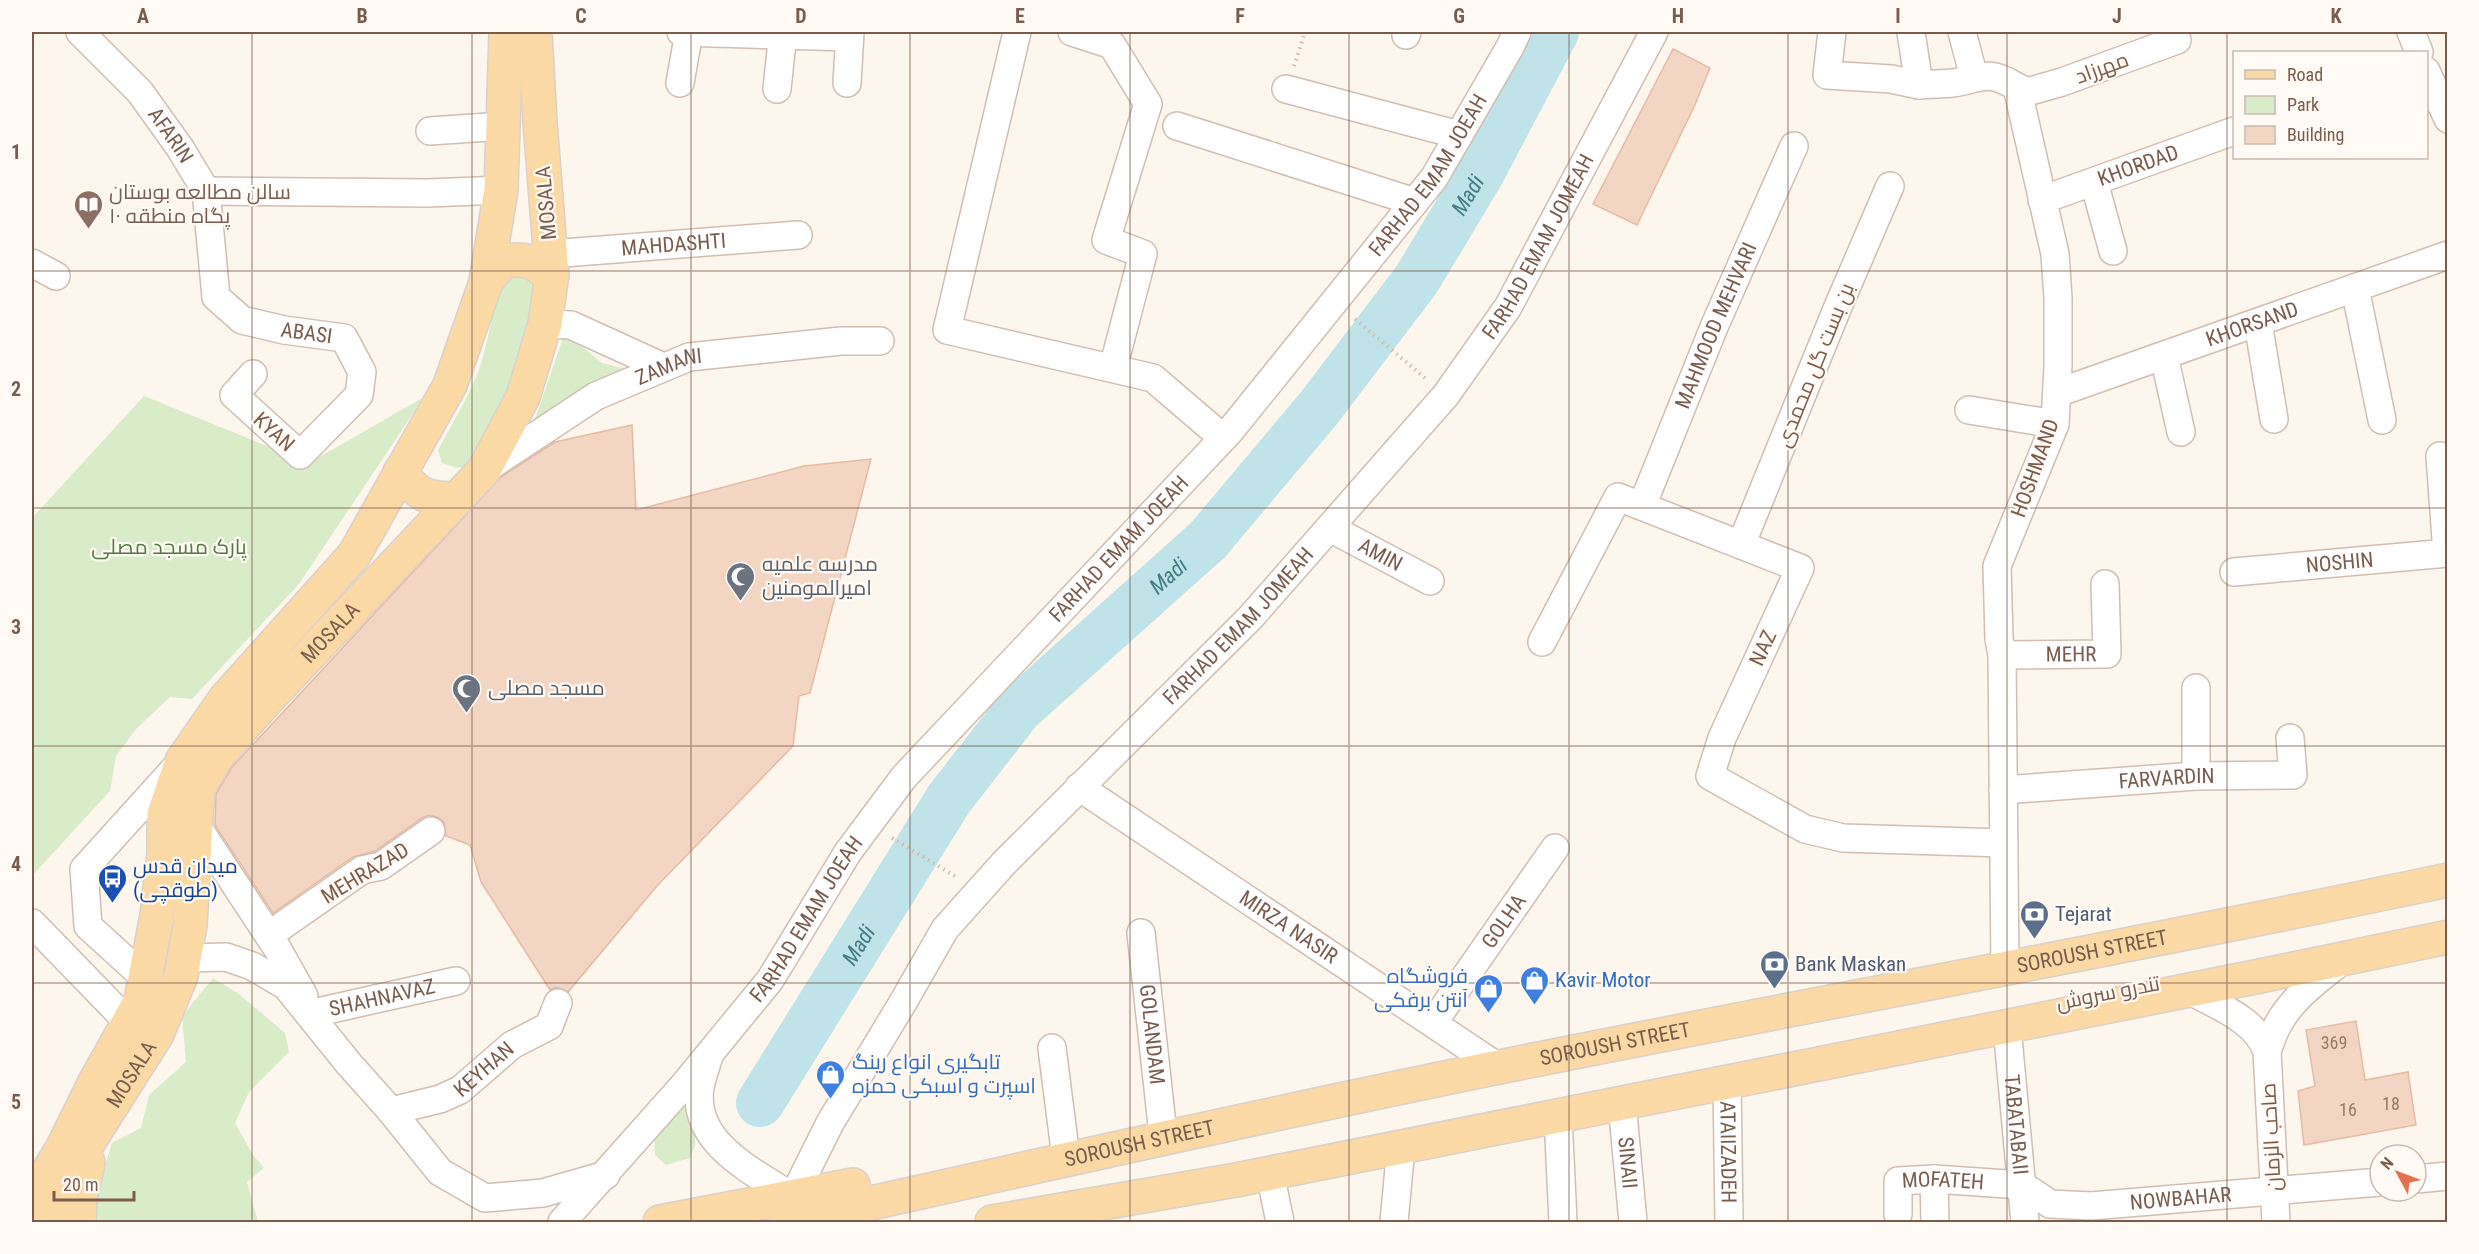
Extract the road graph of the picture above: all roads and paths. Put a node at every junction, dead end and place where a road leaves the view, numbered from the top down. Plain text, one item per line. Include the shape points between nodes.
1 (80, 32) edge
2 (506, 32) edge
3 (535, 32) edge
4 (681, 32) edge
5 (689, 32) edge
6 (1017, 32) edge
7 (1072, 32) edge
8 (1305, 32) edge
9 (1517, 32) edge
10 (1654, 32) edge
11 (1833, 32) edge
12 (1911, 32) edge
13 (1962, 32) edge
14 (2174, 32) edge
15 (2411, 32) edge
16 (783, 33) edge
17 (849, 34) edge
18 (2419, 51) edge
19 (2428, 73) edge
20 (1974, 77) junction
21 (680, 83) dead end
22 (847, 83) dead end
23 (1919, 85) junction
24 (2017, 87) junction
25 (777, 89) dead end
26 (1286, 89) joint
27 (2448, 119) edge
28 (503, 126) junction
29 (1177, 126) dead end
30 (430, 131) dead end
31 (2233, 131) edge
32 (1459, 135) junction
33 (1794, 146) dead end
34 (2094, 182) junction
35 (1890, 186) dead end
36 (501, 190) junction
37 (206, 192) junction
38 (2042, 200) junction
39 (1414, 202) junction
40 (798, 234) dead end
41 (2113, 251) dead end
42 (2448, 255) edge
43 (32, 263) edge
44 (551, 265) junction
45 (56, 276) dead end
46 (486, 282) junction
47 (2355, 288) junction
48 (216, 297) joint
49 (1334, 302) junction
50 (2258, 322) junction
51 (545, 324) junction
52 (880, 341) dead end
53 (2164, 356) junction
54 (663, 367) junction
55 (1113, 368) junction
56 (253, 374) dead end
57 (2057, 393) junction
58 (359, 395) joint
59 (1446, 395) junction
60 (1969, 410) dead end
61 (2274, 419) dead end
62 (2382, 420) dead end
63 (2055, 424) junction
64 (2181, 432) dead end
65 (1223, 438) junction
66 (2440, 456) dead end
67 (484, 471) junction
68 (400, 472) junction
69 (456, 499) junction
70 (1642, 506) junction
71 (1330, 528) junction
72 (1741, 545) junction
73 (2447, 553) edge
74 (2234, 572) dead end
75 (1430, 581) dead end
76 (2105, 585) dead end
77 (1542, 642) dead end
78 (2002, 655) junction
79 (2196, 687) dead end
80 (2290, 738) dead end
81 (182, 761) junction
82 (2196, 776) junction
83 (1079, 787) junction
84 (2003, 790) junction
85 (869, 824) junction
86 (196, 825) junction
87 (431, 831) dead end
88 (2004, 843) junction
89 (1555, 848) dead end
90 (2448, 880) edge
91 (979, 891) junction
92 (2448, 892) edge
93 (32, 922) edge
94 (2448, 924) edge
95 (1141, 933) dead end
96 (269, 935) junction
97 (2448, 936) edge
98 (184, 958) junction
99 (2345, 958) junction
100 (2005, 969) junction
101 (145, 978) junction
102 (456, 981) dead end
103 (2189, 990) junction
104 (558, 1003) dead end
105 (309, 1014) junction
106 (1774, 1014) junction
107 (128, 1022) junction
108 (1432, 1023) junction
109 (2007, 1027) junction
110 (1052, 1048) dead end
111 (2267, 1051) junction
112 (709, 1056) junction
113 (1498, 1067) junction
114 (1777, 1072) junction
115 (1727, 1082) junction
116 (1622, 1103) junction
117 (391, 1111) junction
118 (1558, 1116) junction
119 (1221, 1125) junction
120 (95, 1133) junction
121 (1163, 1134) junction
122 (1401, 1147) junction
123 (1065, 1150) junction
124 (1270, 1173) junction
125 (607, 1174) junction
126 (2448, 1176) edge
127 (2428, 1178) edge
128 (1934, 1179) junction
129 (1236, 1180) junction
130 (2368, 1183) edge
131 (2022, 1185) junction
132 (2274, 1192) junction
133 (32, 1198) edge
134 (789, 1210) edge
135 (1898, 1214) dead end
136 (2092, 1214) edge
137 (46, 1222) edge
138 (79, 1222) edge
139 (562, 1222) edge
140 (660, 1222) edge
141 (992, 1222) edge
142 (1060, 1222) edge
143 (1280, 1222) edge
144 (1394, 1222) edge
145 (1563, 1222) edge
146 (1633, 1222) edge
147 (1729, 1222) edge
148 (1935, 1222) edge
149 (2025, 1222) edge
150 (2276, 1222) edge

1 - 37 street, AFARIN via 140,92
2 - 28 main road, MOSALA
3 - 44 main road, MOSALA
4 - 5 street
5 - 16 street
5 - 21 street
6 - 55 street via 947,330
7 - 55 street via 1112,45 1148,104 1106,240 1143,254
8 - 26 path
9 - 32 street, FARHAD EMAM JOEAH
10 - 59 street, FARHAD EMAM JOMEAH via 1508,307
11 - 23 street via 1827,75
12 - 23 street
13 - 20 street
14 - 24 street, مهرزاد via 2177,40 2062,82 2027,92
15 - 18 street
16 - 17 street
16 - 25 street
17 - 22 street
19 - 27 street
20 - 23 street
20 - 24 street via 2002,78
24 - 38 street, HOSHMAND
26 - 32 street
28 - 30 street
28 - 36 main road, MOSALA
29 - 39 street
31 - 34 street, KHORDAD
32 - 39 street, FARHAD EMAM JOEAH via 1434,178
33 - 70 street, MAHMOOD MEHVARI via 1714,327
34 - 38 street, KHORDAD
34 - 41 street
35 - 72 street, بن بست گل محمدی
36 - 37 street
36 - 46 main road, MOSALA
37 - 48 street, AFARIN
38 - 57 street, HOSHMAND via 2055,254
39 - 49 street, FARHAD EMAM JOEAH
40 - 44 street, MAHDASHTI
42 - 47 street, KHORSAND
43 - 45 street
44 - 46 main road via 520,259 503,261
44 - 51 main road, MOSALA
46 - 68 main road, MOSALA via 450,385
47 - 50 street, KHORSAND
47 - 62 street
48 - 58 street, ABASI via 242,320 344,338 362,372
49 - 59 path
49 - 65 street, FARHAD EMAM JOEAH
50 - 53 street, KHORSAND
50 - 61 street
51 - 54 street via 571,326
51 - 67 main road, MOSALA via 523,397
52 - 54 street, ZAMANI via 841,341 689,357
53 - 57 street, KHORSAND
53 - 64 street
54 - 67 street, ZAMANI via 596,396
55 - 65 street via 1153,378
56 - 58 street, KYAN via 234,395 300,455
57 - 63 street, HOSHMAND
59 - 71 street, FARHAD EMAM JOMEAH
60 - 63 street
63 - 78 street, HOSHMAND via 1997,566
65 - 85 street, FARHAD EMAM JOEAH via 904,777
66 - 73 street
67 - 69 main road, MOSALA
68 - 69 main road via 422,495
68 - 81 main road, MOSALA via 354,555 225,699
69 - 86 main road, MOSALA via 217,756 198,788
70 - 72 street, NAZ
70 - 77 street, NAZ via 1618,497
71 - 75 street, AMIN
71 - 83 street, FARHAD EMAM JOMEAH via 1250,618
72 - 88 street, NAZ via 1800,568 1722,738 1710,776 1805,829 1834,836
73 - 74 street, NOSHIN
76 - 78 street, MEHR via 2107,654
78 - 84 street, HOSHMAND
79 - 82 street
80 - 82 street, FARVARDIN via 2293,775
81 - 101 main road, MOSALA via 164,814 157,915
81 - 101 street via 84,869 88,926
82 - 84 street, FARVARDIN
83 - 91 street, FARHAD EMAM JOMEAH
83 - 108 street, MIRZA NASIR
84 - 88 street, HOSHMAND
85 - 91 path
85 - 112 street, FARHAD EMAM JOEAH via 770,980
86 - 96 street
86 - 98 main road, MOSALA via 190,925
87 - 96 street, MEHRAZAD via 381,866 362,870
88 - 100 street, HOSHMAND
89 - 108 street, GOLHA
90 - 100 main road, SOROUSH STREET
91 - 134 street, FARHAD EMAM JOMEAH via 945,929 830,1122
92 - 106 street, تندرو سروش via 1797,1023
93 - 107 street
94 - 114 street, تندرو سروش via 1788,1056
95 - 121 street, GOLANDAM
96 - 105 street via 301,988
97 - 99 main road
98 - 105 street via 226,957 252,966 286,986
98 - 120 main road, MOSALA via 181,976 157,1034
99 - 103 main road
99 - 111 street, صاحب الزمان via 2288,1008
100 - 106 main road, SOROUSH STREET
101 - 107 main road, MOSALA via 141,1000
102 - 105 street, SHAHNAVAZ
103 - 109 main road
103 - 111 street via 2252,1027
104 - 117 street, KEYHAN via 549,1026 512,1045 460,1090
105 - 117 street
106 - 113 main road, SOROUSH STREET
107 - 133 main road, MOSALA
108 - 113 street, MIRZA NASIR
109 - 114 main road
109 - 131 street, TABATABAII
110 - 123 street
111 - 132 street, صاحب الزمان
112 - 125 street, FARHAD EMAM JOEAH
112 - 134 street, FARHAD EMAM JOEAH via 700,1089 704,1126 716,1144 751,1170
113 - 119 main road, SOROUSH STREET
114 - 115 main road
115 - 116 main road
115 - 147 street, ATAIIZADEH
116 - 118 main road
116 - 146 street, SINAII
117 - 125 street via 440,1172 485,1198 543,1193
118 - 122 main road
118 - 145 street
119 - 121 main road
119 - 134 main road, SOROUSH STREET
120 - 137 main road, MOSALA
120 - 138 main road via 80,1198
121 - 123 main road
122 - 124 main road
122 - 144 street
123 - 134 main road
124 - 129 main road
124 - 143 street
125 - 139 street, FARHAD EMAM JOEAH
126 - 127 street
128 - 131 street, MOFATEH
128 - 135 street, MOFATEH via 1898,1180
128 - 148 street
129 - 141 main road
129 - 142 main road
130 - 132 street, NOWBAHAR
131 - 136 street, NOWBAHAR via 2050,1204
131 - 149 street, TABATABAII
132 - 136 street, NOWBAHAR
132 - 150 street, صاحب الزمان
134 - 140 main road

